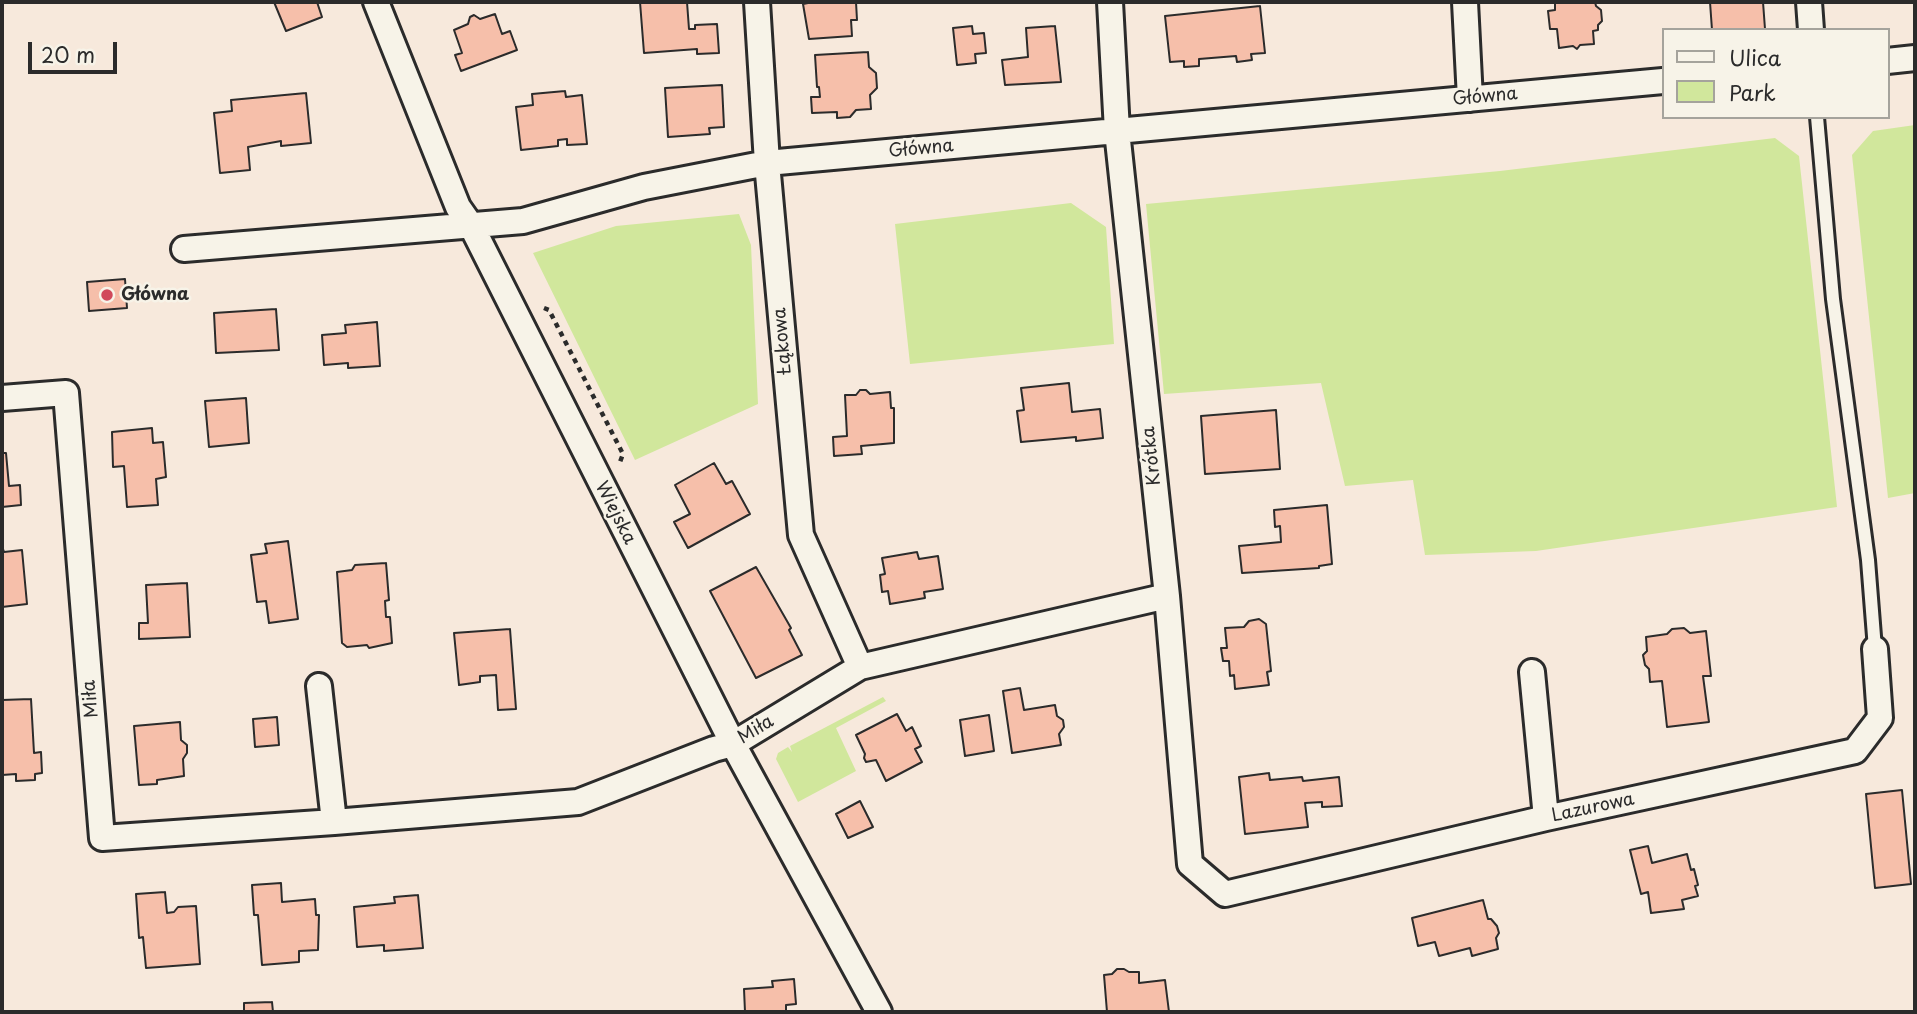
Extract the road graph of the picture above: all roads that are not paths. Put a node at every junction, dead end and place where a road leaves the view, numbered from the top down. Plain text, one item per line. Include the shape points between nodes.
1 (376, 2) edge
2 (757, 2) edge
3 (1110, 2) edge
4 (1465, 2) edge
5 (1809, 2) edge
6 (1811, 28) edge
7 (1915, 58) edge
8 (1889, 61) edge
9 (1661, 81) edge
10 (1470, 99) junction
11 (1817, 119) edge
12 (1117, 131) junction
13 (767, 163) junction
14 (471, 227) junction
15 (184, 248) dead end
16 (2, 398) edge
17 (1167, 596) junction
18 (1875, 649) joint
19 (860, 667) junction
20 (1532, 672) dead end
21 (319, 686) dead end
22 (733, 744) junction
23 (1546, 818) junction
24 (334, 822) junction
25 (1225, 894) joint
26 (879, 1012) edge

1 - 14 street, Wiejska via 448,184
2 - 13 street, Łąkowa
3 - 12 street, Krótka
4 - 10 street
5 - 6 street
7 - 8 street
9 - 10 street, Główna
10 - 12 street, Główna
11 - 18 lane via 1833,299 1868,559
12 - 13 street, Główna
12 - 17 street, Krótka
13 - 14 street, Główna via 644,187 523,221
13 - 19 street, Łąkowa via 800,535
14 - 15 street, Główna
14 - 22 street, Wiejska
16 - 24 street, Miła via 66,393 102,838
17 - 19 street, Miła
17 - 25 street, Krótka via 1190,864
18 - 23 street, Lazurowa via 1880,718 1855,751
19 - 22 street, Miła
20 - 23 street
21 - 24 street
22 - 24 street, Miła via 578,802
22 - 26 street, Wiejska
23 - 25 street, Lazurowa

